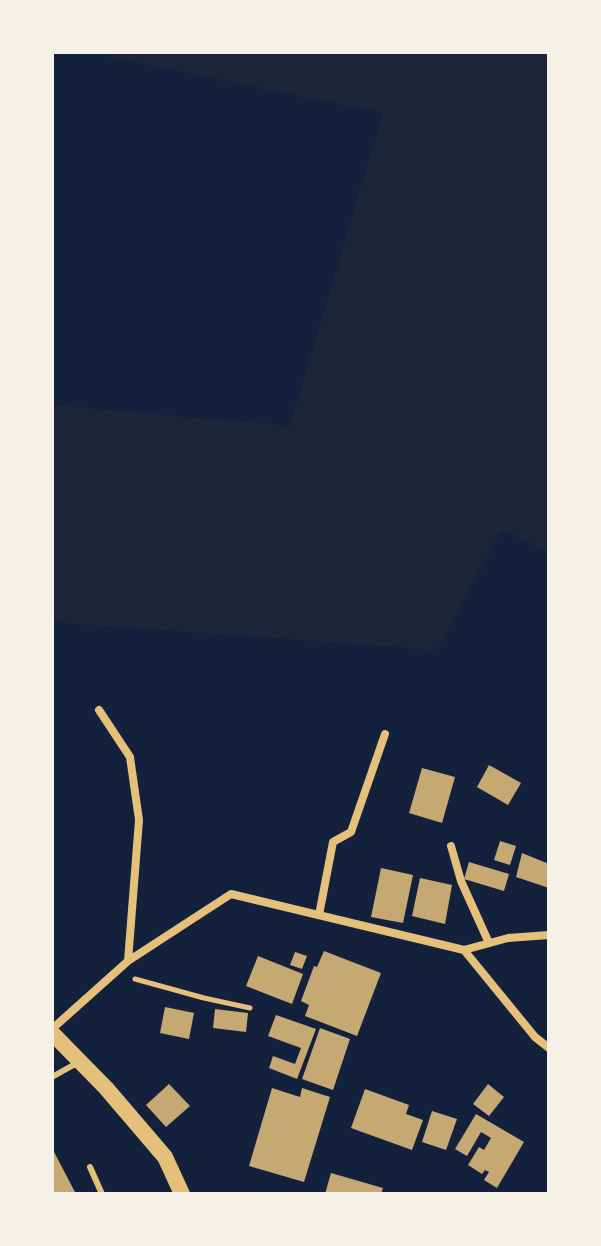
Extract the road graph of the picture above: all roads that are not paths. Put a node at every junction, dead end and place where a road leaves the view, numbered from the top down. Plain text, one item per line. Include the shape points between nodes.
1 (99, 710) dead end
2 (385, 734) dead end
3 (451, 846) dead end
4 (319, 915) junction
5 (549, 935) edge
6 (489, 943) junction
7 (464, 950) junction
8 (128, 961) junction
9 (52, 1031) edge
10 (549, 1048) edge
11 (80, 1062) junction
12 (52, 1077) edge
13 (90, 1167) dead end
14 (102, 1194) edge
15 (182, 1194) edge

1 - 8 street via 130,757 139,820
2 - 4 street via 351,832 333,842
3 - 6 street
4 - 7 street
4 - 8 street via 231,894
5 - 6 street
6 - 7 street
7 - 10 street
8 - 9 street
9 - 11 main road
11 - 12 lane
11 - 15 main road via 165,1157
13 - 14 lane

